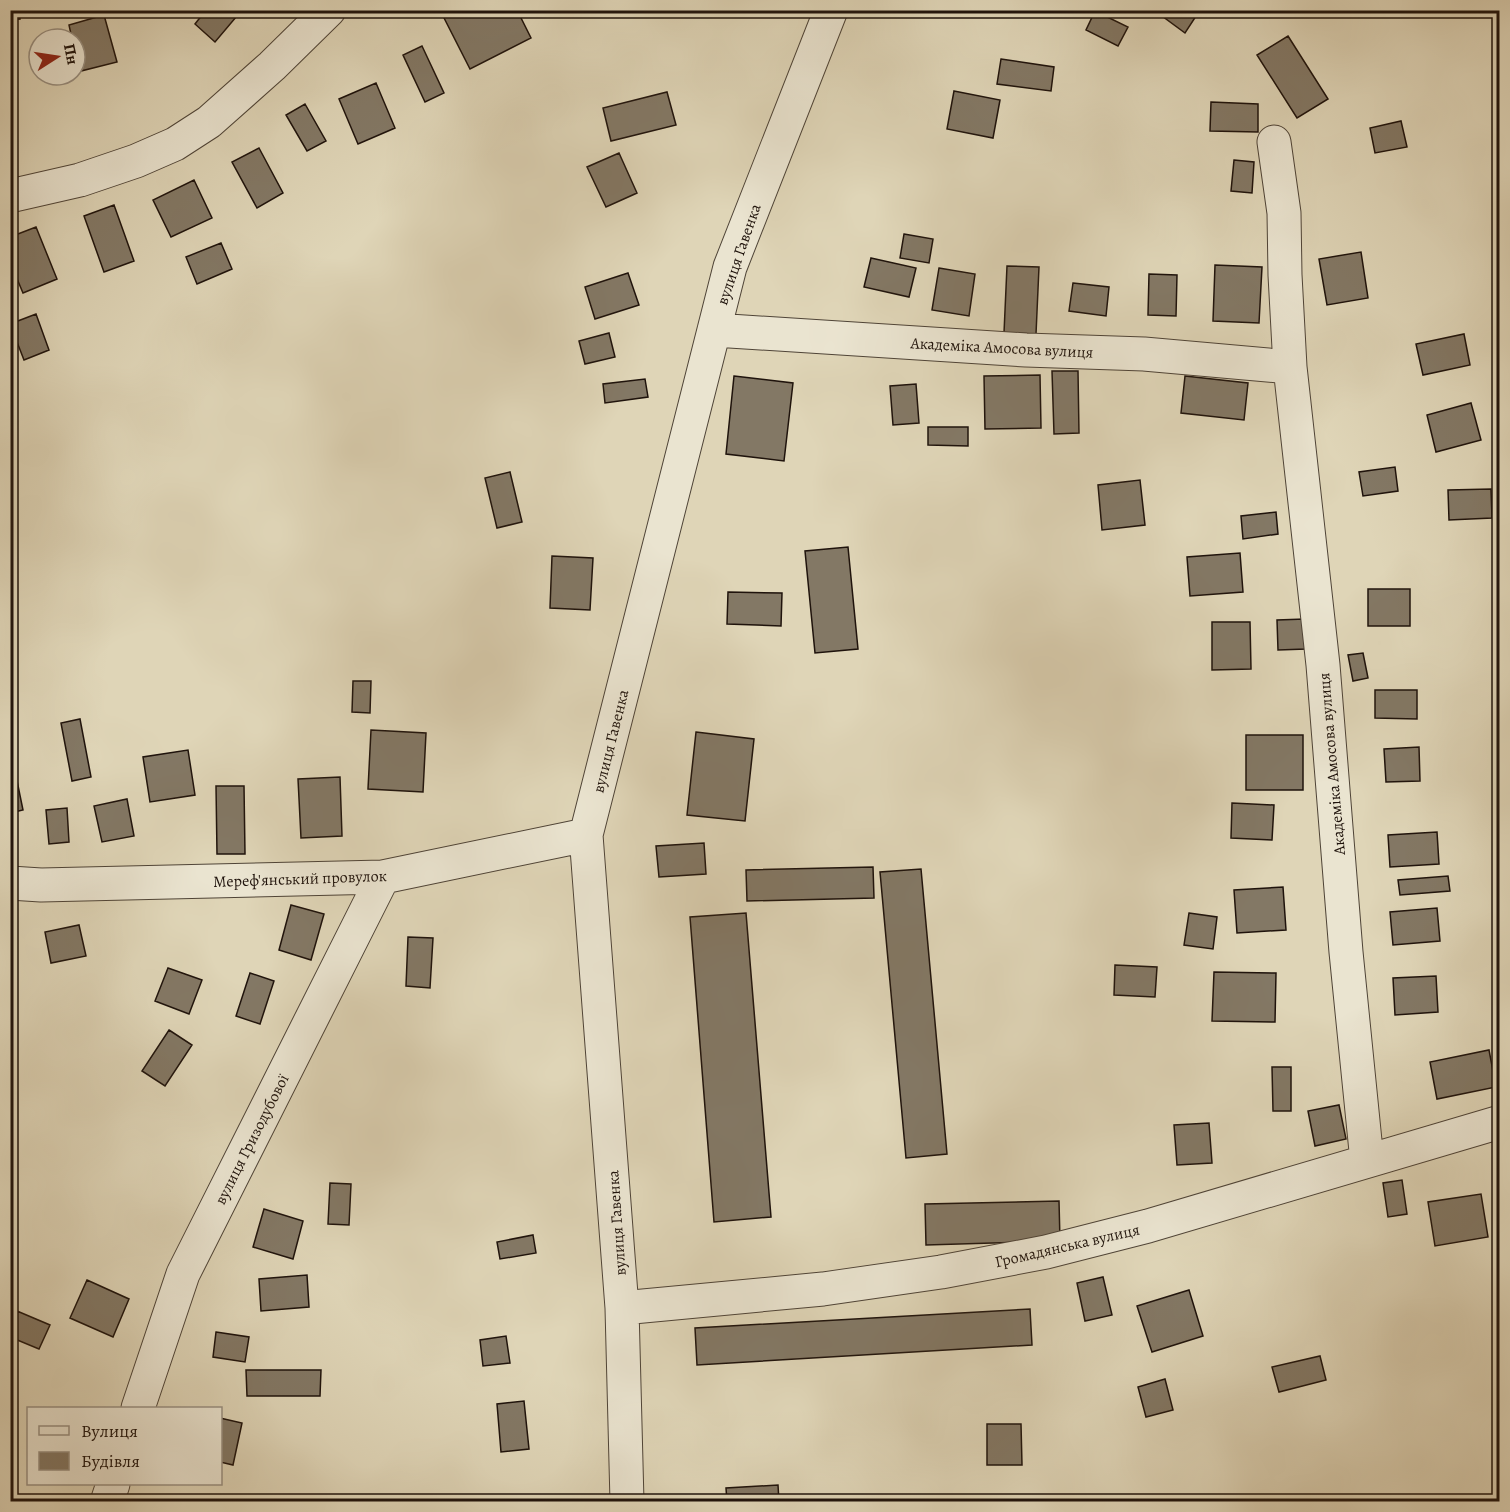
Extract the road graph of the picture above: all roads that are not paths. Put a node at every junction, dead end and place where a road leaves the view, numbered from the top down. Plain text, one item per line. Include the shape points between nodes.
1 (329, 10) edge
2 (831, 10) edge
3 (1274, 142) dead end
4 (10, 196) edge
5 (714, 330) junction
6 (1290, 367) junction
7 (586, 835) junction
8 (383, 877) junction
9 (10, 883) edge
10 (1500, 1122) edge
11 (1367, 1161) junction
12 (622, 1308) junction
13 (138, 1407) edge
14 (113, 1485) edge
15 (107, 1502) edge
16 (627, 1502) edge

1 - 4 street via 209,122 175,144 81,180
2 - 5 street, вулиця Гавенка via 730,267
3 - 6 street, Академіка Амосова вулиця via 1284,213
5 - 6 street, Академіка Амосова вулиця via 1144,354
5 - 7 street, вулиця Гавенка
6 - 11 street, Академіка Амосова вулиця via 1323,665
7 - 8 street, Мереф'янський провулок
7 - 12 street, вулиця Гавенка
8 - 9 street, Мереф'янський провулок
8 - 13 street, вулиця Гризодубової via 183,1274
10 - 11 street, Громадянська вулиця
11 - 12 street, Громадянська вулиця via 1046,1252 823,1289
12 - 16 street, вулиця Гавенка
14 - 15 street

